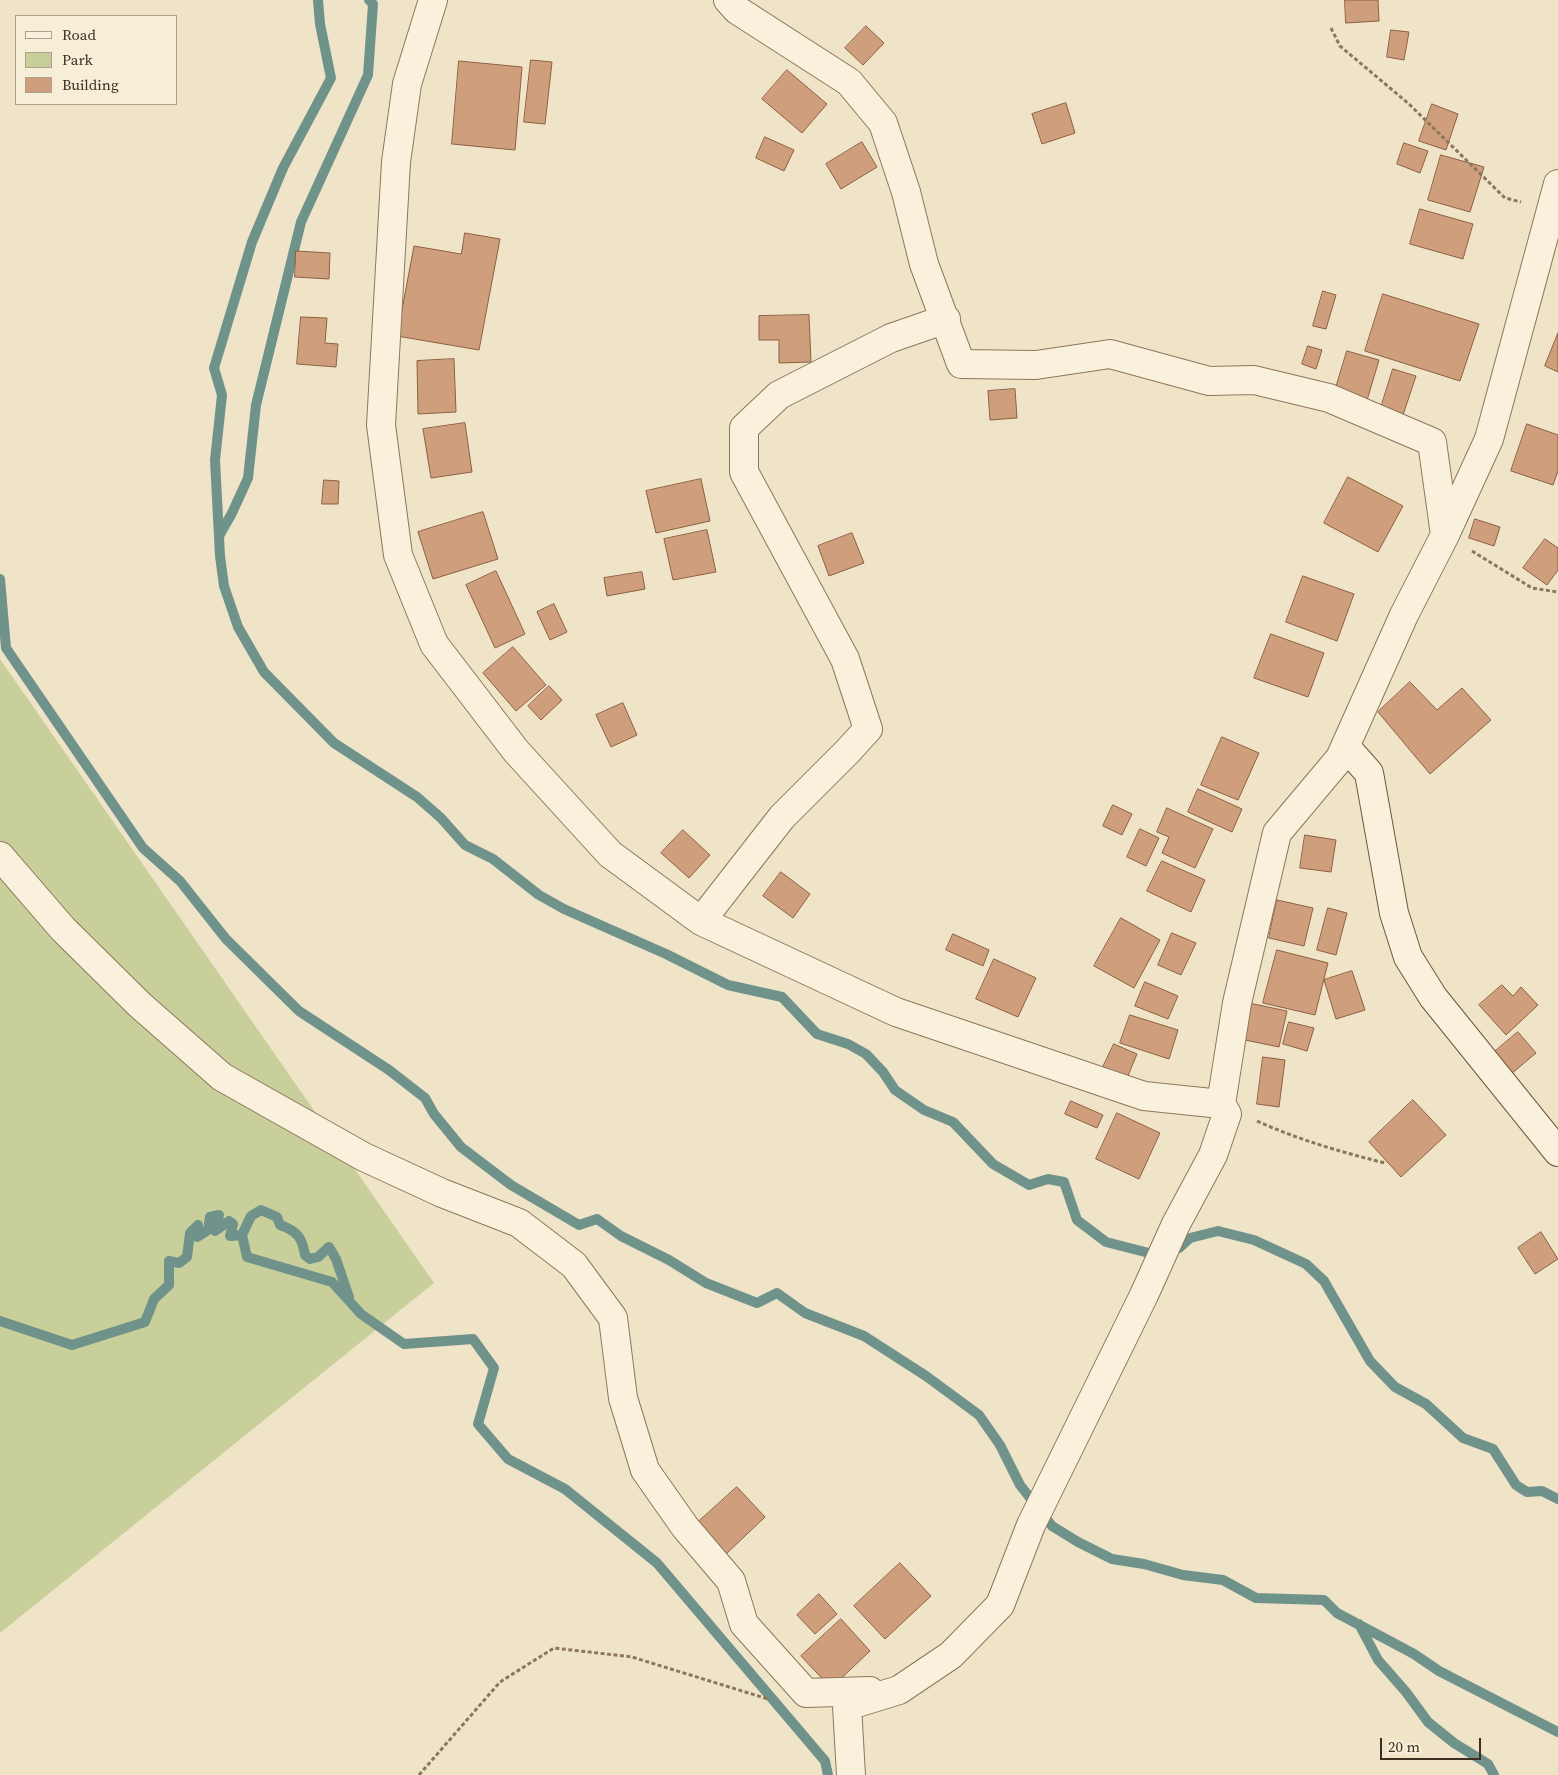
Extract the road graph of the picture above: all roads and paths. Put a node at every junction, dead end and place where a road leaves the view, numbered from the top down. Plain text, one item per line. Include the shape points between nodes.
1 (433, 0) edge
2 (728, 0) edge
3 (1331, 28) dead end
4 (1554, 197) edge
5 (946, 319) junction
6 (1445, 535) junction
7 (1558, 592) edge
8 (1346, 747) junction
9 (0, 856) edge
10 (701, 921) junction
11 (1221, 1104) junction
12 (1558, 1152) edge
13 (1385, 1163) dead end
14 (899, 1690) junction
15 (776, 1702) dead end
16 (419, 1775) edge
17 (851, 1775) edge

1 - 10 street via 407,84 396,172 380,425 398,555 434,644 516,751 610,854
2 - 5 street via 738,10 848,82 883,123 906,192 924,264
3 - 4 path via 1340,46 1409,104 1505,198
4 - 6 street via 1489,439
5 - 6 street via 961,364 1036,364 1110,354 1209,381 1254,380 1329,398 1432,442
5 - 10 street via 891,338 778,395 744,428 744,472 845,659 868,728 782,817
6 - 7 path via 1532,588
6 - 8 street via 1404,615
8 - 11 street via 1277,833 1237,1003
8 - 12 street via 1369,773 1394,913 1408,957 1433,997
9 - 14 street via 63,929 133,998 222,1077 364,1157 442,1193 519,1223 574,1265 613,1318 623,1398 645,1470 685,1527 731,1580 744,1624 806,1693
10 - 11 street via 914,1018 1144,1096
11 - 13 path via 1287,1134 1332,1150
11 - 14 street via 1227,1114 1213,1155 1176,1224 1031,1525 1000,1605 951,1655
14 - 17 street via 847,1706
15 - 16 path via 632,1656 554,1648 500,1682

